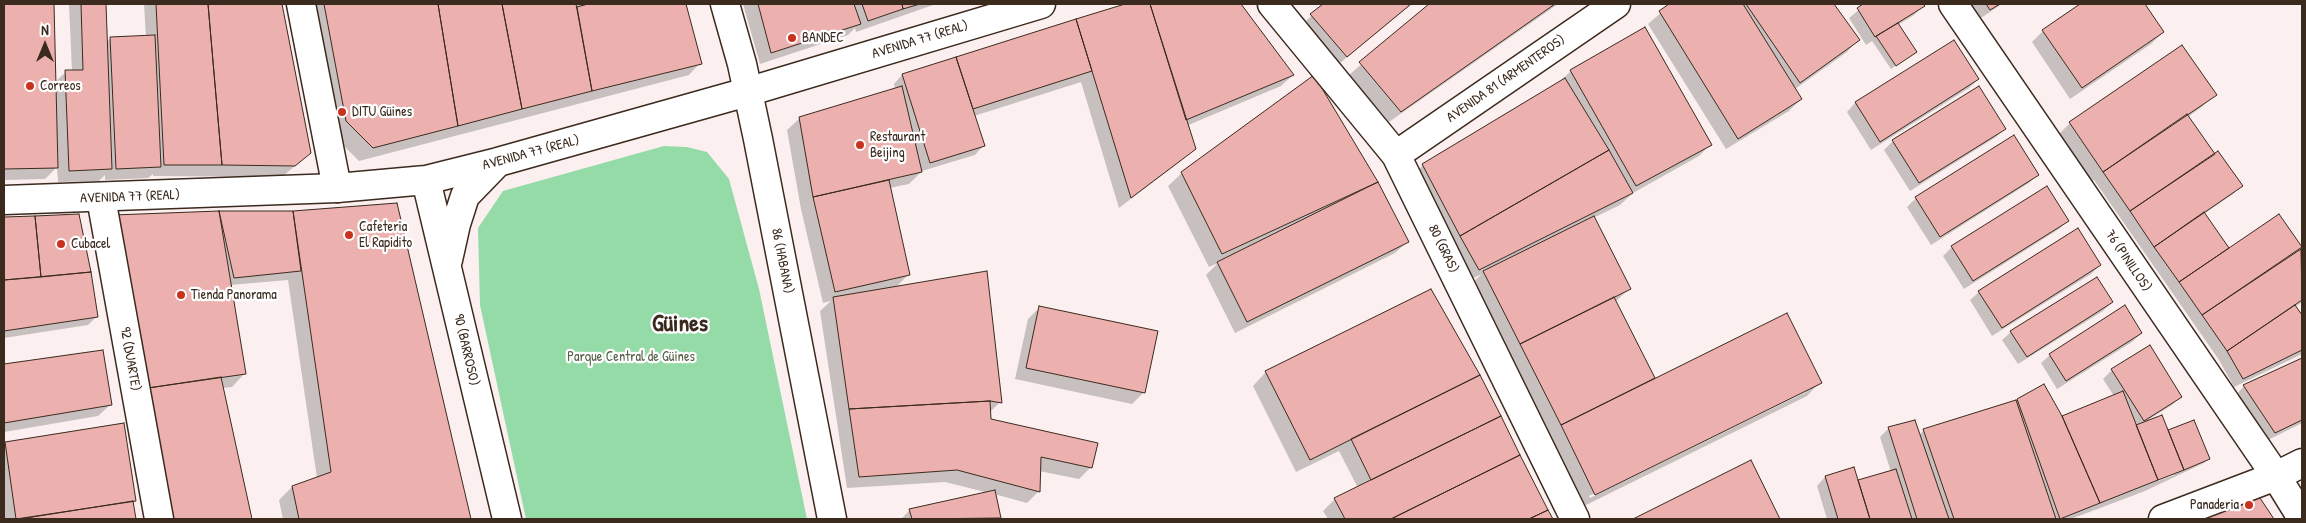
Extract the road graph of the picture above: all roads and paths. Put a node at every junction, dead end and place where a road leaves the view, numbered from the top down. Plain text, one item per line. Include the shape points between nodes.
1 (301, 4) edge
2 (725, 4) edge
3 (1041, 4) edge
4 (1272, 4) edge
5 (1616, 4) edge
6 (1953, 4) edge
7 (747, 92) junction
8 (1396, 155) junction
9 (498, 162) junction
10 (426, 180) junction
11 (337, 188) junction
12 (101, 198) junction
13 (4, 200) edge
14 (446, 266) junction
15 (2302, 463) edge
16 (2276, 476) junction
17 (2302, 518) edge
18 (159, 519) edge
19 (507, 519) edge
20 (832, 519) edge
21 (1575, 519) edge
22 (2163, 519) edge

1 - 11 main road
2 - 7 main road, 86 (HABANA)
3 - 7 main road, AVENIDA 77 (REAL)
4 - 8 main road, 80 (GRAS)
5 - 8 main road, AVENIDA 81 (ARMENTEROS)
6 - 16 main road, 76 (PINILLOS)
7 - 9 main road, AVENIDA 77 (REAL)
7 - 20 main road, 86 (HABANA)
8 - 21 main road, 80 (GRAS)
9 - 10 main road, AVENIDA 77 (REAL)
9 - 14 main road via 465,196
10 - 11 main road, AVENIDA 77 (REAL)
10 - 14 main road, 90 (BARROSO)
11 - 12 main road, AVENIDA 77 (REAL)
12 - 13 main road, AVENIDA 77 (REAL)
12 - 18 main road, 92 (DUARTE)
14 - 19 main road, 90 (BARROSO)
15 - 16 main road
16 - 17 main road, 76 (PINILLOS)
16 - 22 main road

